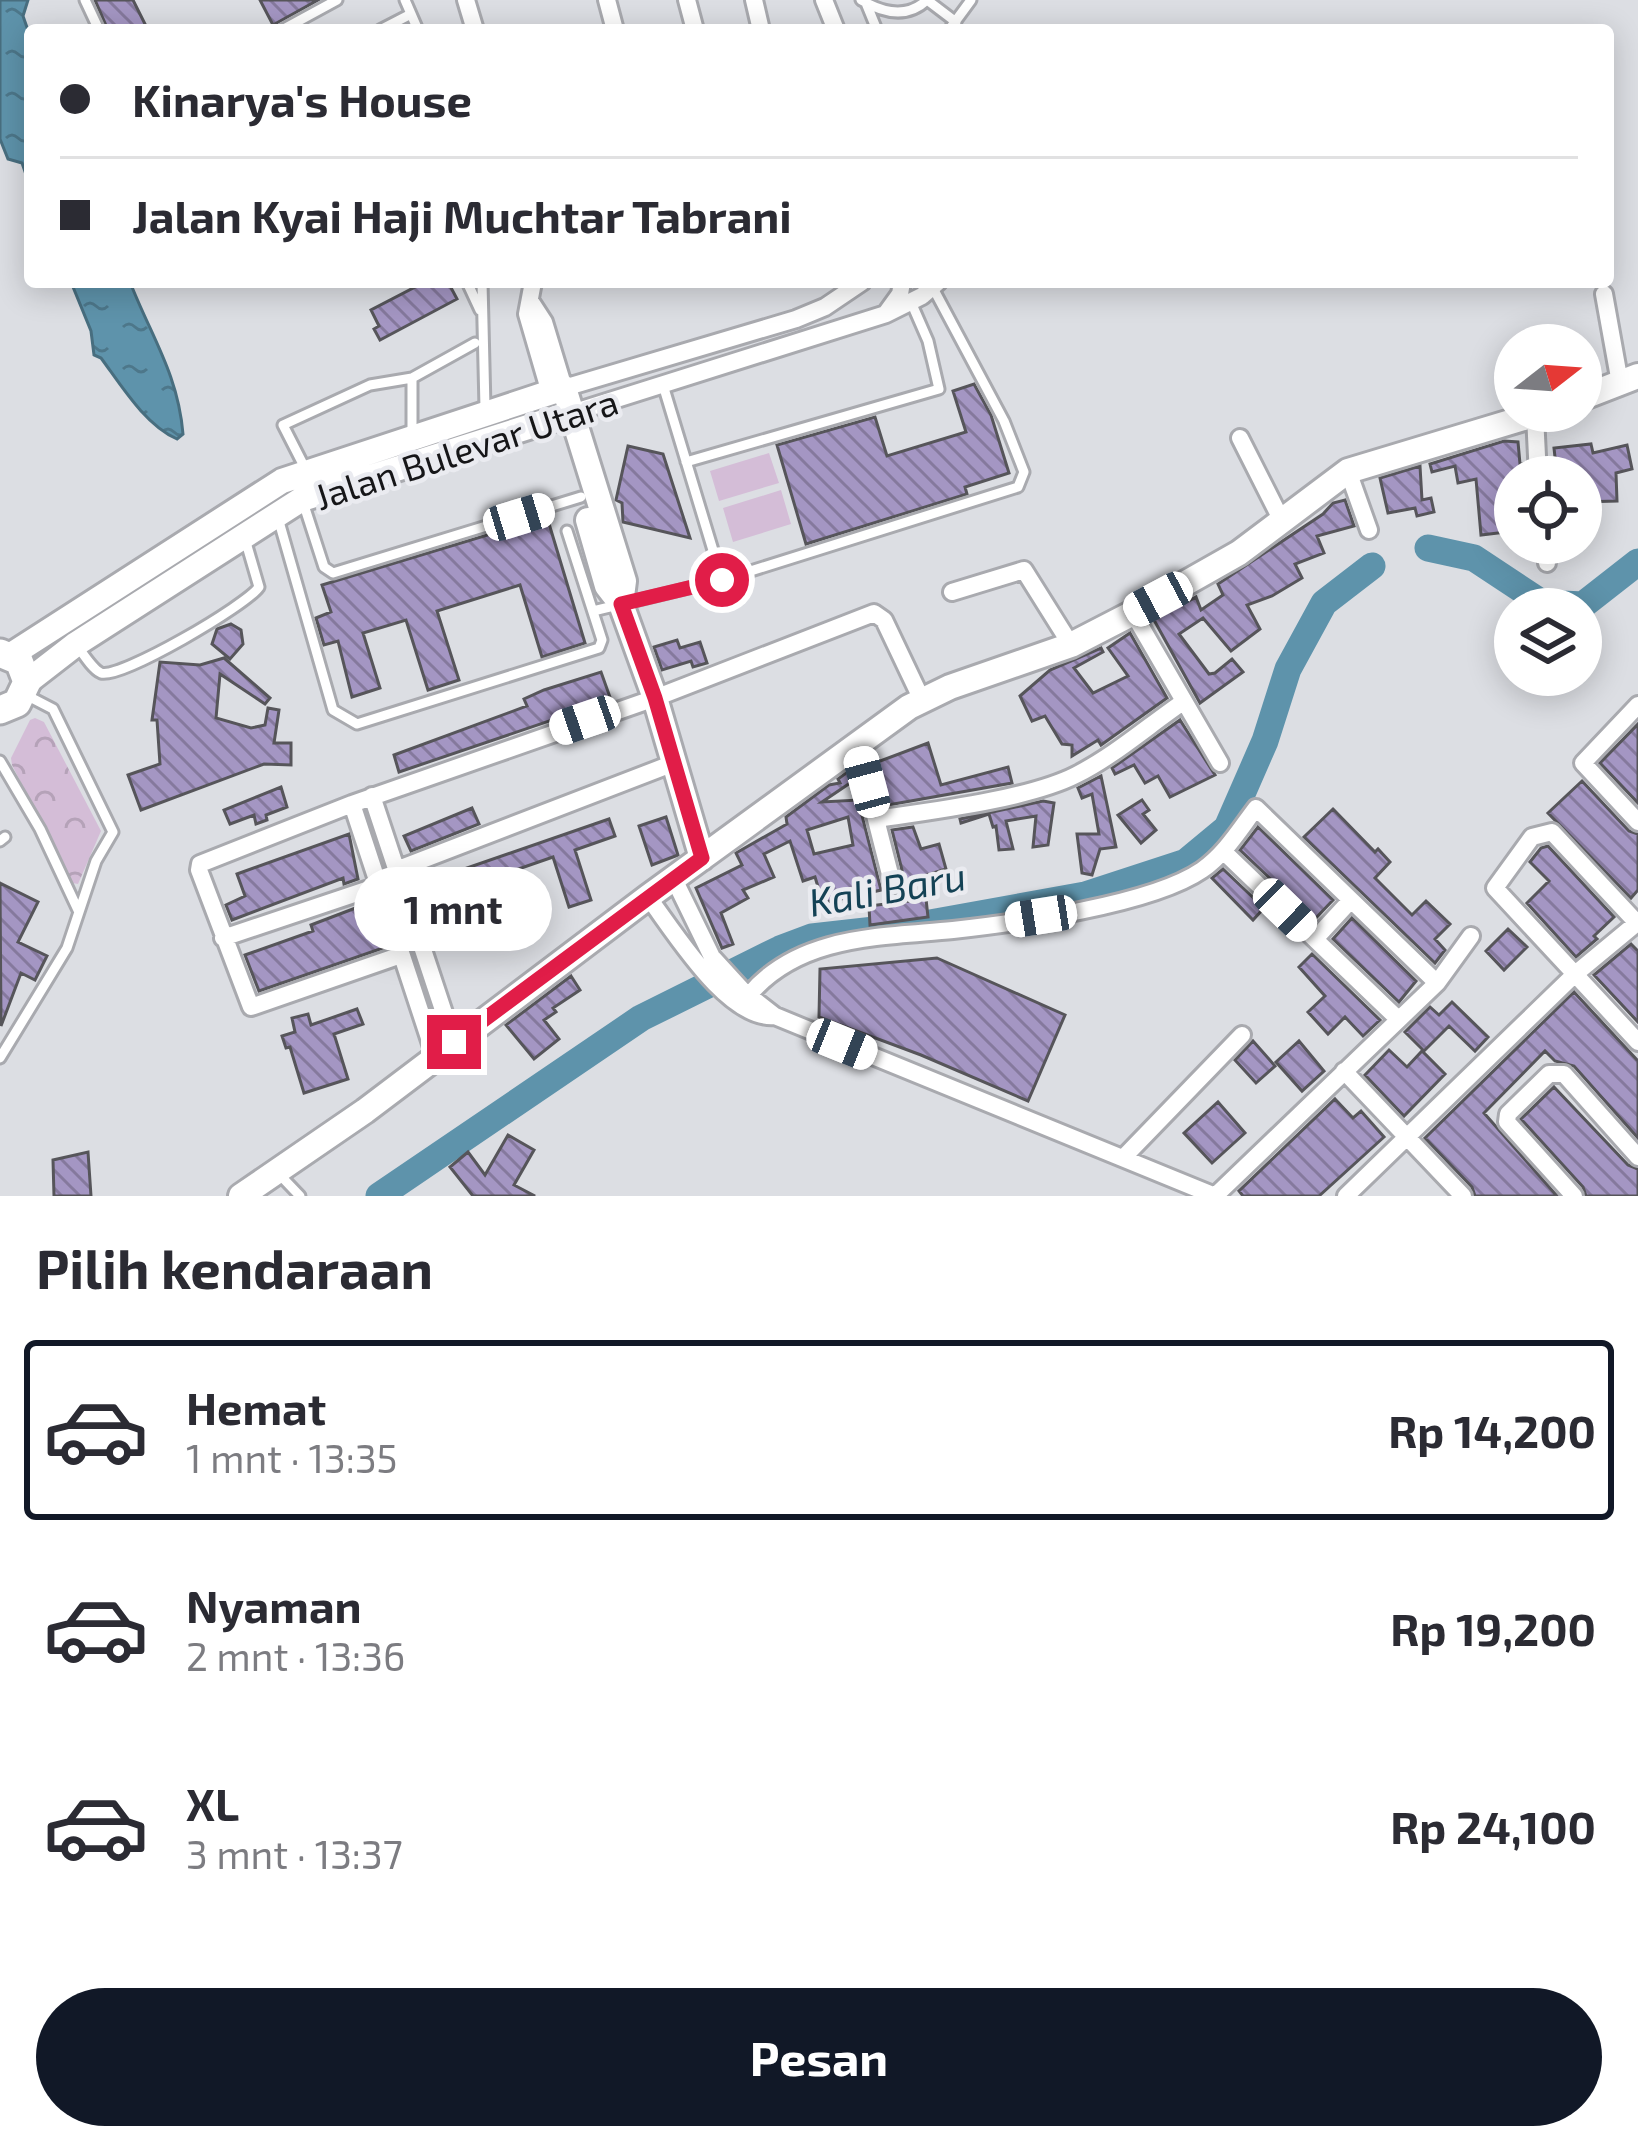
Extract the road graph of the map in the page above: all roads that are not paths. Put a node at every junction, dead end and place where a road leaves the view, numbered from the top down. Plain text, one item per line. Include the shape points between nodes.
1 (337, 0) edge
2 (405, 0) edge
3 (927, 0) edge
4 (864, 2) edge
5 (411, 14) junction
6 (293, 24) edge
7 (392, 24) edge
8 (415, 24) edge
9 (950, 24) edge
10 (470, 288) edge
11 (482, 288) edge
12 (532, 288) edge
13 (853, 288) edge
14 (901, 288) edge
15 (932, 288) edge
16 (937, 288) edge
17 (1604, 294) dead end
18 (911, 302) junction
19 (886, 314) junction
20 (484, 319) junction
21 (475, 344) dead end
22 (412, 377) junction
23 (1629, 380) edge
24 (662, 385) junction
25 (561, 403) junction
26 (486, 414) junction
27 (1494, 427) edge
28 (412, 437) junction
29 (1240, 438) dead end
30 (686, 462) junction
31 (1348, 471) junction
32 (307, 472) junction
33 (581, 497) junction
34 (302, 499) junction
35 (277, 512) junction
36 (1282, 521) junction
37 (1369, 530) dead end
38 (567, 531) dead end
39 (244, 534) junction
40 (722, 580) junction
41 (952, 592) dead end
42 (621, 604) junction
43 (592, 611) junction
44 (1132, 613) junction
45 (76, 644) junction
46 (1071, 645) junction
47 (4, 651) edge
48 (655, 698) junction
49 (15, 699) edge
50 (922, 700) junction
51 (1183, 702) junction
52 (1638, 704) edge
53 (0, 737) edge
54 (857, 745) junction
55 (0, 761) edge
56 (674, 763) junction
57 (1220, 763) dead end
58 (372, 796) junction
59 (352, 804) junction
60 (877, 819) junction
61 (1638, 822) edge
62 (1223, 851) junction
63 (702, 858) junction
64 (396, 870) junction
65 (674, 878) junction
66 (378, 886) junction
67 (892, 886) dead end
68 (648, 897) junction
69 (1351, 900) junction
70 (79, 910) junction
71 (1637, 922) edge
72 (1471, 936) dead end
73 (223, 938) junction
74 (1316, 939) junction
75 (401, 955) junction
76 (707, 962) junction
77 (1574, 975) junction
78 (1437, 983) junction
79 (743, 997) junction
80 (1397, 1018) junction
81 (1243, 1034) dead end
82 (1638, 1042) edge
83 (444, 1049) junction
84 (0, 1058) edge
85 (1344, 1071) junction
86 (1407, 1137) junction
87 (1124, 1157) junction
88 (1638, 1157) edge
89 (279, 1173) junction
90 (241, 1196) edge
91 (300, 1196) edge
92 (1215, 1196) edge
93 (1346, 1196) edge
94 (1463, 1196) edge
95 (1574, 1196) edge

1 - 6 lane
2 - 5 lane
3 - 4 lane via 906,13
3 - 9 lane
5 - 7 lane
5 - 8 lane
10 - 20 lane
11 - 20 lane
12 - 25 street via 527,314
13 - 25 street, Jalan Bulevar Utara via 825,308
14 - 19 street
15 - 18 street, Jalan Bulevar Utara
16 - 40 lane via 1013,440 1024,472 1018,487
17 - 23 street
18 - 19 street, Jalan Bulevar Utara
18 - 30 lane via 937,390
19 - 24 street, Jalan Bulevar Utara
20 - 26 lane
21 - 22 lane
22 - 28 lane
22 - 32 lane via 370,385 283,425
24 - 25 street, Jalan Bulevar Utara
24 - 30 lane
25 - 26 street, Jalan Bulevar Utara
25 - 33 street
25 - 34 street, Jalan Bulevar Utara
25 - 42 street via 623,580
26 - 28 street, Jalan Bulevar Utara
27 - 31 street
28 - 32 street, Jalan Bulevar Utara
29 - 36 street
30 - 40 lane
31 - 36 street
31 - 37 street
32 - 47 street, Jalan Bulevar Utara
33 - 34 lane via 333,573
33 - 42 street via 607,586
34 - 35 street, Jalan Bulevar Utara
35 - 39 street, Jalan Bulevar Utara
35 - 43 lane via 333,710 351,724 598,649
36 - 44 street
38 - 43 lane
39 - 45 street, Jalan Bulevar Utara
39 - 45 lane via 259,587 243,604 109,673
40 - 42 lane
41 - 46 street via 1023,569
42 - 43 lane
42 - 48 street
44 - 46 street
44 - 51 street
45 - 49 street, Jalan Bulevar Utara
46 - 50 street
47 - 49 main road via 25,670
48 - 50 street via 874,614
48 - 56 street
48 - 58 street
49 - 53 main road
49 - 70 lane via 53,709 112,832
50 - 54 street
51 - 57 street
51 - 60 street via 1073,777
52 - 61 street via 1583,758
54 - 60 street
54 - 63 street
55 - 70 lane
56 - 63 street
56 - 64 street
58 - 59 street
58 - 64 street
59 - 66 street
59 - 73 street via 200,864
60 - 67 street
62 - 69 street via 1256,808
62 - 74 street
62 - 79 street via 1151,894 820,947
63 - 65 street
64 - 83 street
65 - 68 street
65 - 76 street
66 - 73 street
66 - 75 street
68 - 76 street
68 - 83 street
69 - 74 street
69 - 78 street
70 - 84 lane via 67,948
71 - 77 street
71 - 77 street via 1556,834 1532,837 1495,888
72 - 78 street
73 - 75 street via 254,1008
74 - 80 street
75 - 83 street
76 - 79 street
77 - 82 street
77 - 86 street
78 - 80 street
79 - 87 street
80 - 85 street
81 - 87 street
83 - 89 street
85 - 86 street
85 - 92 street
86 - 93 street
86 - 94 street
87 - 92 street
88 - 95 street via 1564,1074 1549,1074 1507,1122
89 - 90 street
89 - 91 lane

